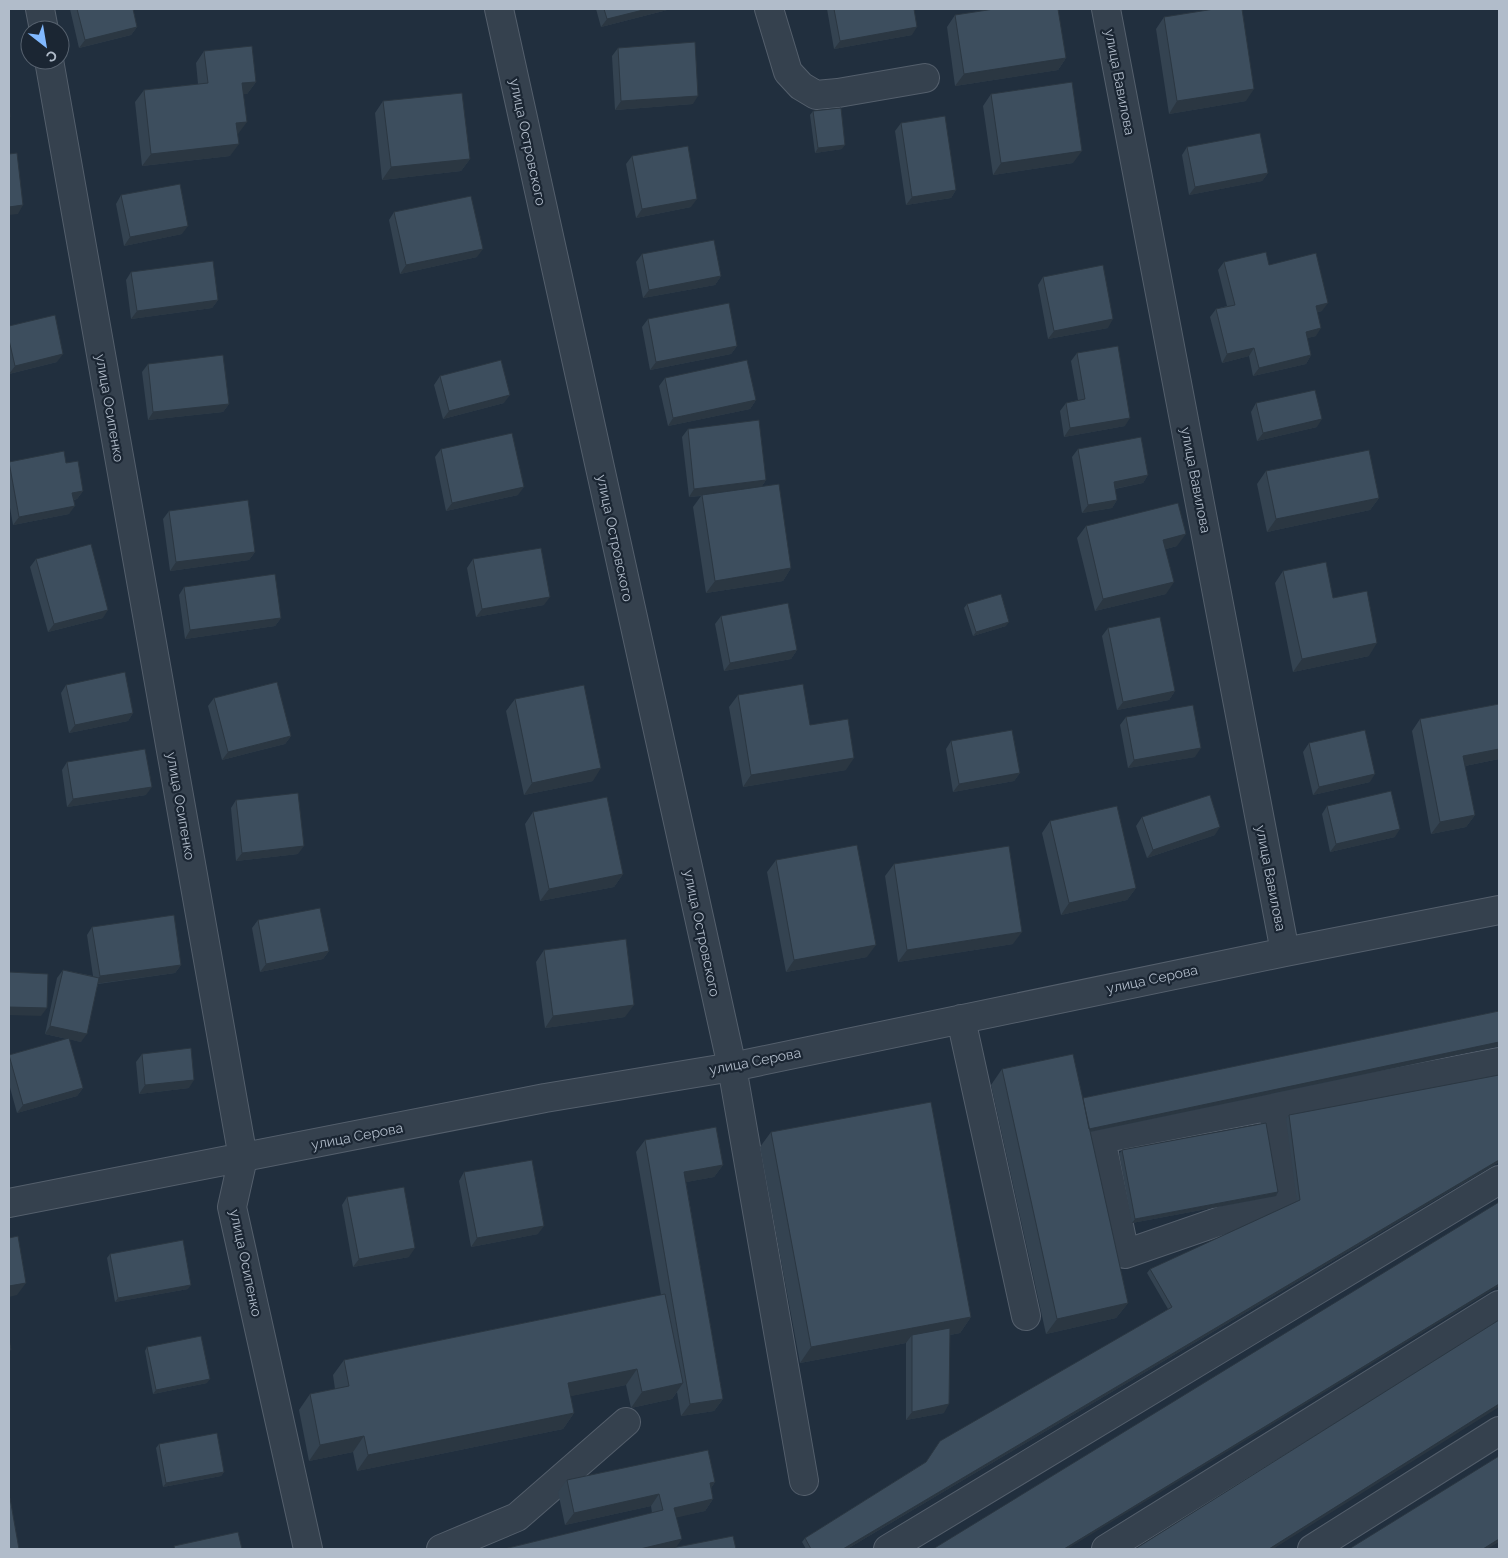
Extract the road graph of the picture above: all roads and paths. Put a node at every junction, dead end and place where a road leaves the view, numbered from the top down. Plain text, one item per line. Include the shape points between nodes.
1 (498, 9) edge
2 (769, 9) edge
3 (1106, 9) edge
4 (51, 70) edge
5 (925, 78) dead end
6 (1499, 910) edge
7 (1285, 952) junction
8 (961, 1019) junction
9 (1499, 1062) edge
10 (732, 1067) junction
11 (1272, 1106) junction
12 (243, 1158) junction
13 (1499, 1180) edge
14 (9, 1203) edge
15 (1499, 1305) edge
16 (1026, 1316) dead end
17 (626, 1422) dead end
18 (1499, 1432) edge
19 (804, 1482) dead end
20 (308, 1549) edge
21 (441, 1549) edge
22 (888, 1549) edge
23 (1106, 1549) edge
24 (1312, 1549) edge

1 - 10 street, улица Островского
2 - 5 street via 788,72 801,86 816,94
3 - 7 street, улица Вавилова
4 - 12 street, улица Осипенко
6 - 7 street, улица Серова
7 - 8 street, улица Серова
8 - 10 street, улица Серова
8 - 16 street
9 - 11 street
10 - 12 street, улица Серова via 545,1098
10 - 19 street, улица Островского
11 - 11 street via 1286,1198 1125,1254 1101,1139
12 - 14 street, улица Серова
12 - 20 street, улица Осипенко via 232,1207
13 - 22 street
15 - 23 street
17 - 21 street via 517,1517
18 - 24 street

